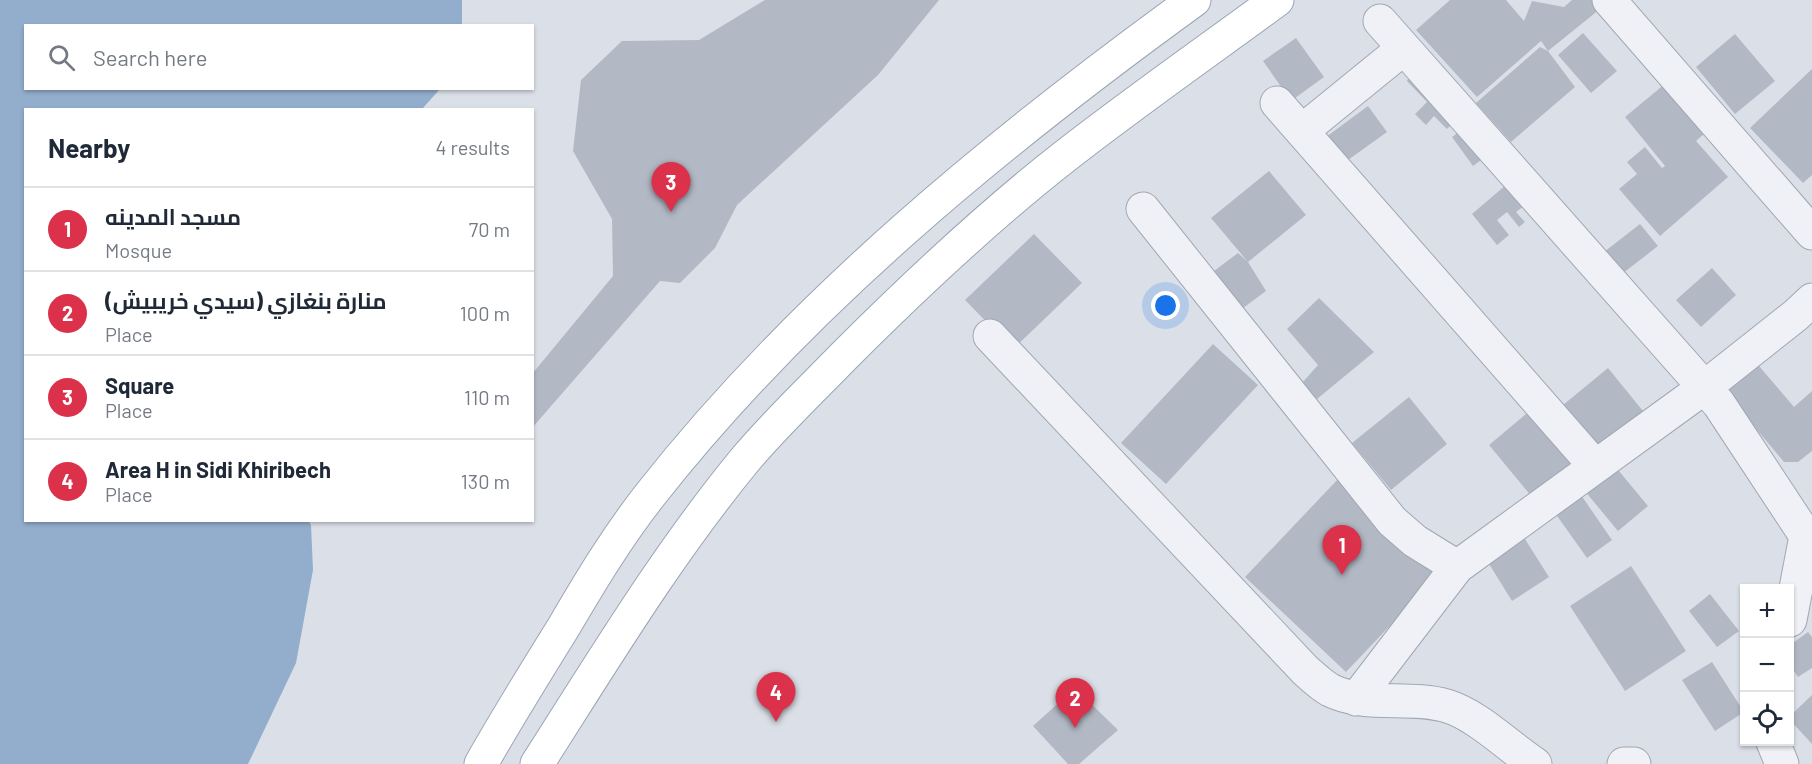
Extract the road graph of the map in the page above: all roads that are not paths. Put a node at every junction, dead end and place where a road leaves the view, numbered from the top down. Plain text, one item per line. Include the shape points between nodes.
1 (1194, 0) edge
2 (1277, 0) edge
3 (1610, 0) edge
4 (1380, 21) dead end
5 (1404, 48) junction
6 (1277, 103) dead end
7 (1302, 131) junction
8 (1143, 209) dead end
9 (1812, 233) edge
10 (1807, 317) edge
11 (990, 336) dead end
12 (1704, 387) junction
13 (1595, 466) junction
14 (1809, 534) edge
15 (1457, 567) junction
16 (1794, 602) edge
17 (1356, 699) junction
18 (1775, 746) edge
19 (481, 764) edge
20 (537, 764) edge
21 (1535, 764) edge
22 (1624, 764) edge
23 (1634, 764) edge
24 (1782, 764) edge

1 - 19 main road via 957,183 796,332 711,422 606,555
2 - 20 main road via 1000,209 897,303 826,375 745,460 691,531 648,590
3 - 9 street
4 - 5 street
5 - 7 street
5 - 12 street
6 - 7 street
7 - 13 street
8 - 15 street via 1392,521 1415,541
10 - 12 street
11 - 17 street via 1305,670 1329,690
12 - 13 street
12 - 14 street
13 - 15 street
14 - 16 street
15 - 17 street
17 - 21 street via 1416,700 1447,706 1467,714
18 - 24 street
22 - 23 street

